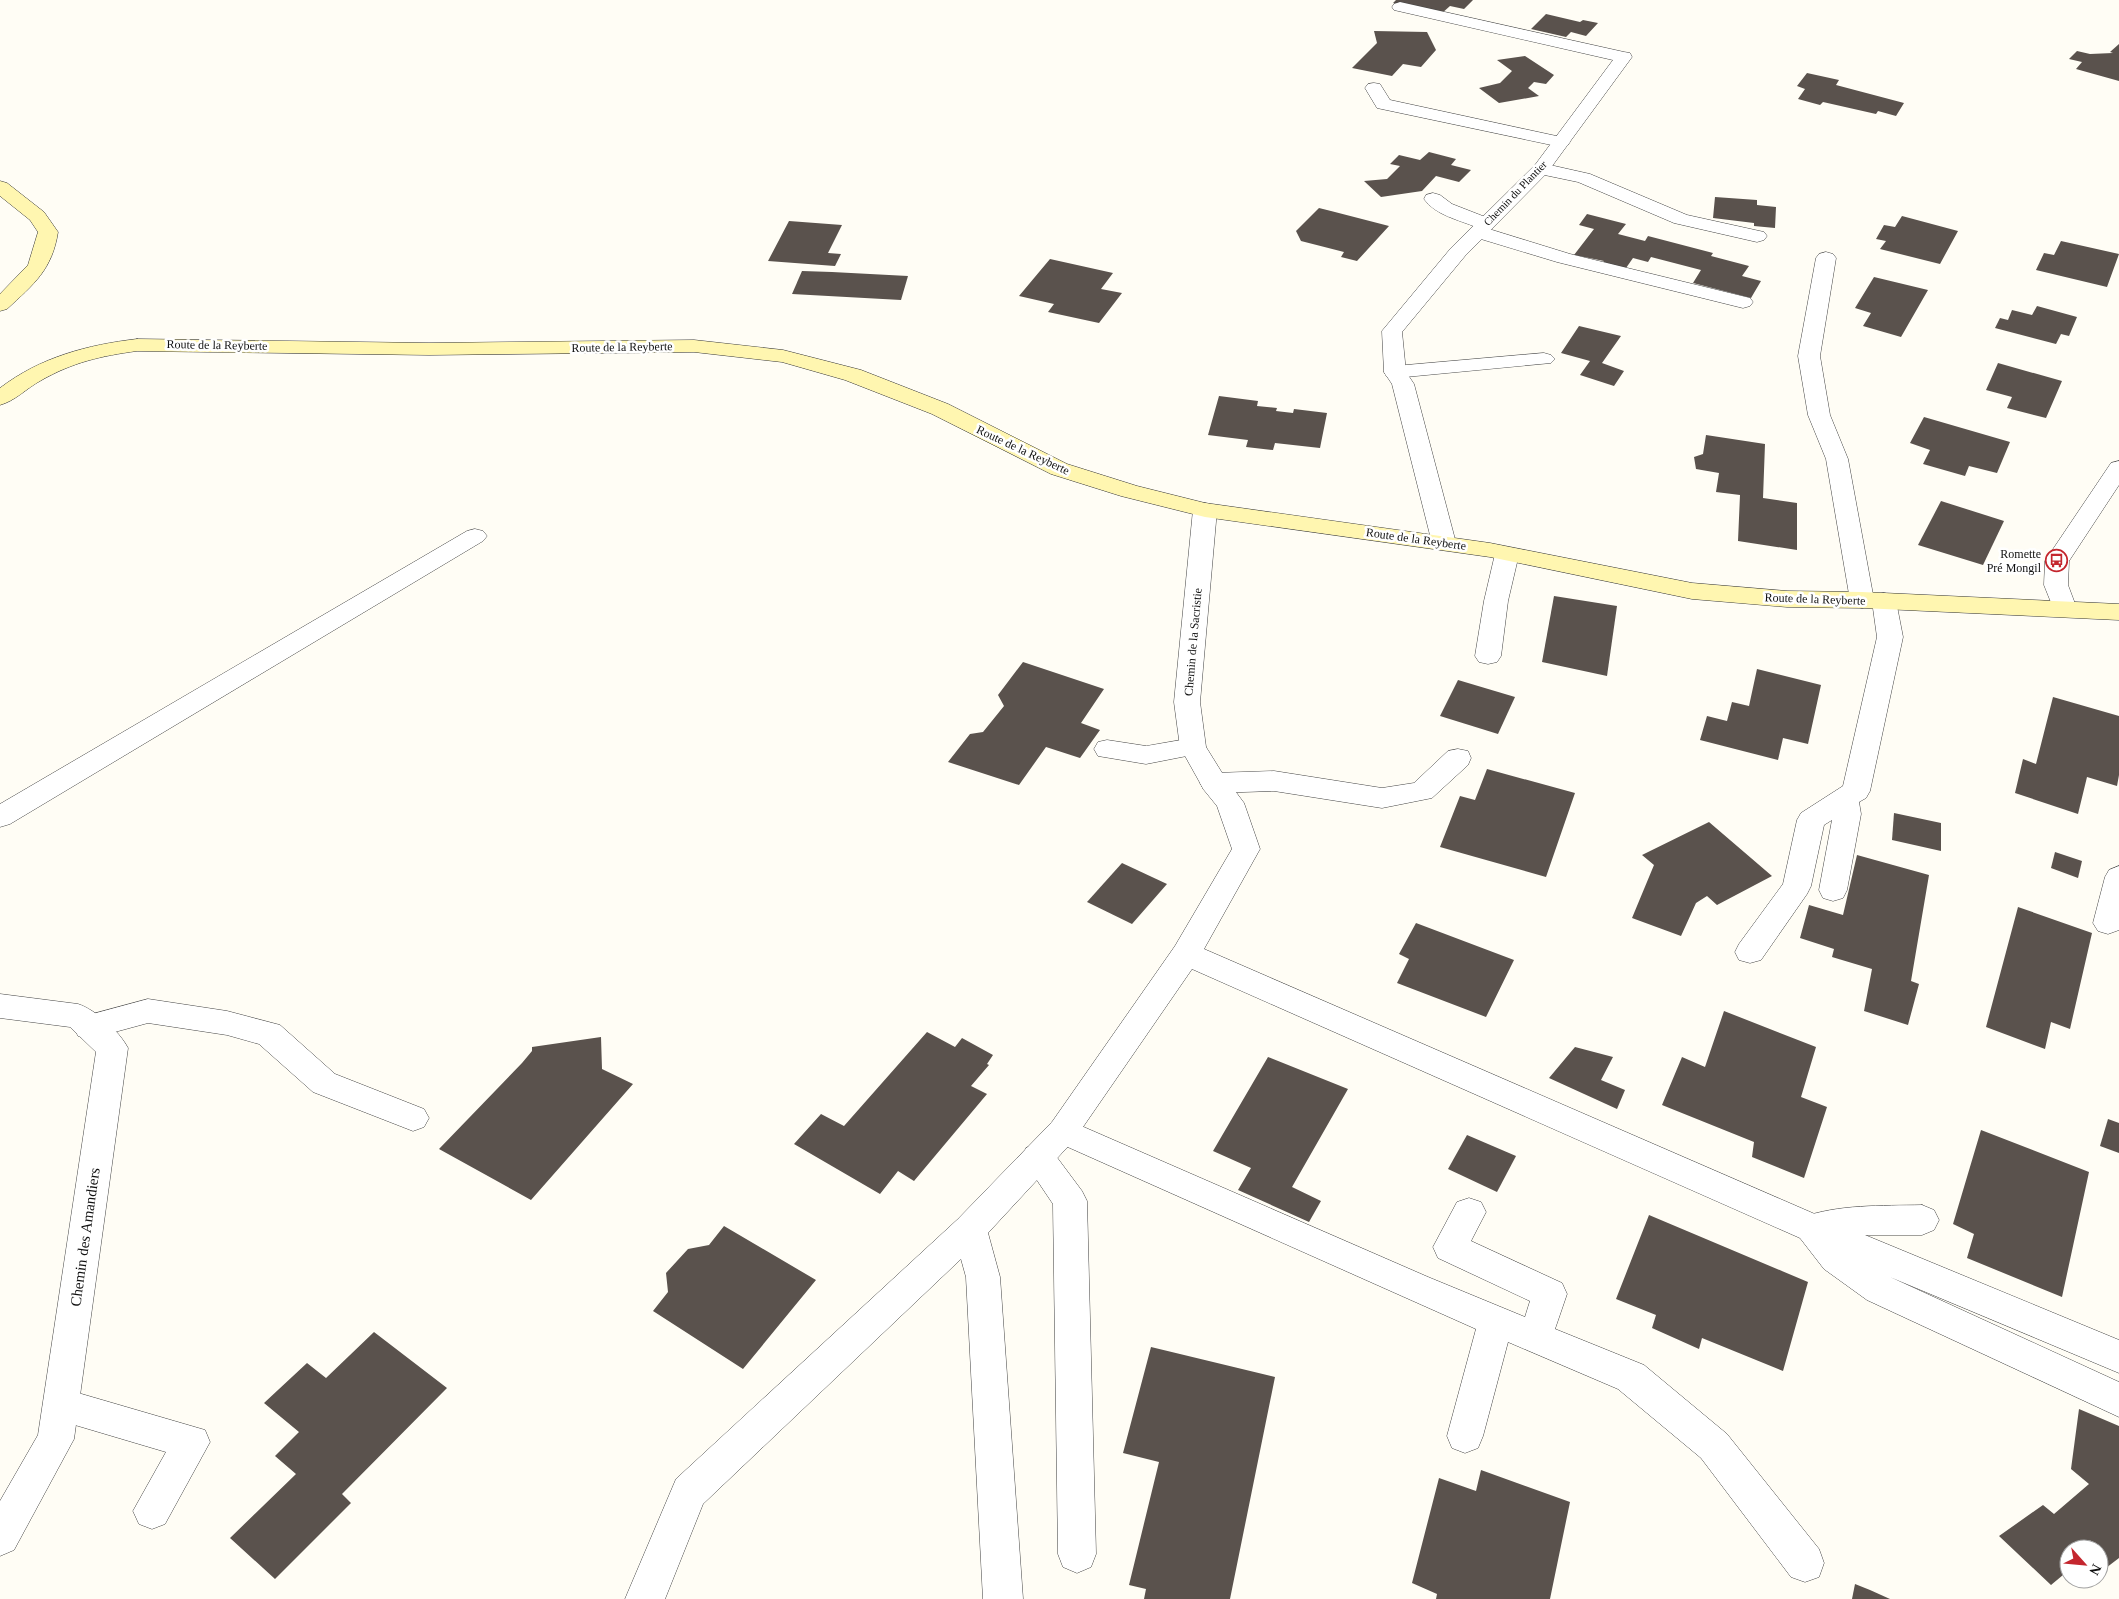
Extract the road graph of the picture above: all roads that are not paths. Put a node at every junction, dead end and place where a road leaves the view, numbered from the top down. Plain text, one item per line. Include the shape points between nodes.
1 (1400, 6) dead end
2 (1374, 88) dead end
3 (1561, 142) junction
4 (1541, 169) junction
5 (0, 188) edge
6 (1433, 199) dead end
7 (1482, 228) junction
8 (1757, 236) dead end
9 (1826, 258) dead end
10 (1743, 302) dead end
11 (0, 305) edge
12 (1544, 360) dead end
13 (1395, 372) junction
14 (0, 398) edge
15 (2119, 468) edge
16 (1205, 510) junction
17 (475, 536) dead end
18 (1444, 543) junction
19 (1507, 554) junction
20 (1873, 601) junction
21 (2065, 609) junction
22 (2119, 612) edge
23 (1488, 656) dead end
24 (1193, 747) junction
25 (1107, 749) dead end
26 (1458, 758) dead end
27 (1214, 782) junction
28 (1845, 798) junction
29 (0, 817) edge
30 (2119, 877) edge
31 (1833, 890) dead end
32 (2108, 923) dead end
33 (1750, 952) dead end
34 (1186, 954) junction
35 (0, 1006) edge
36 (89, 1027) junction
37 (413, 1118) dead end
38 (1063, 1131) junction
39 (1038, 1158) junction
40 (1469, 1212) dead end
41 (1922, 1220) dead end
42 (1812, 1228) junction
43 (970, 1229) junction
44 (1496, 1321) junction
45 (1535, 1337) junction
46 (2119, 1357) edge
47 (2119, 1400) edge
48 (61, 1405) junction
49 (1465, 1436) dead end
50 (152, 1511) dead end
51 (0, 1537) edge
52 (1077, 1554) dead end
53 (1805, 1562) dead end
54 (645, 1599) edge
55 (1003, 1599) edge

1 - 3 street, Chemin du Plantier via 1624,57
2 - 3 street via 1383,104
3 - 4 street, Chemin du Plantier
4 - 7 street, Chemin du Plantier
4 - 8 street via 1583,178 1681,219
5 - 11 main road via 37,216 48,232 39,268
6 - 7 street
7 - 10 street via 1564,258
7 - 13 street, Chemin du Plantier via 1392,331
9 - 20 street via 1809,356 1819,415 1837,459
12 - 13 street
13 - 18 street, Chemin du Plantier via 1403,384
14 - 16 main road, Route de la Reyberte via 19,383 57,364 96,350 137,345 429,349 694,346 783,356 853,375 940,409 1059,469
15 - 21 street via 2057,562 2056,585
16 - 18 main road, Route de la Reyberte
16 - 24 street, Chemin de la Sacristie via 1187,702
17 - 29 street
18 - 19 main road, Route de la Reyberte
19 - 20 main road, Route de la Reyberte via 1692,592 1787,600
19 - 23 street
20 - 21 main road, Route de la Reyberte
20 - 28 street via 1890,637 1856,791
21 - 22 main road, Route de la Reyberte
24 - 25 street via 1146,755
24 - 27 street, Chemin de la Sacristie
26 - 27 street via 1422,791 1382,798 1274,781
27 - 34 street, Chemin de la Sacristie via 1230,803 1246,849
28 - 31 street via 1847,814
28 - 33 street via 1811,820 1797,886
30 - 32 street
34 - 38 street, Chemin de la Sacristie
34 - 42 street
35 - 36 street, Chemin des Amandiers via 78,1016
36 - 37 street via 148,1011 227,1023 269,1034 324,1083
36 - 48 street, Chemin des Amandiers via 112,1048
38 - 39 street, Chemin de la Sacristie
38 - 44 street
39 - 43 street, Chemin de la Sacristie
39 - 52 street via 1070,1200
40 - 45 street via 1450,1247 1550,1294
41 - 42 street via 1853,1221
42 - 46 street
42 - 47 street via 1836,1258 1879,1289
43 - 54 street, Chemin de la Sacristie via 689,1492
43 - 55 street via 983,1277
44 - 45 street
44 - 49 street
45 - 53 street via 1631,1377 1714,1446
48 - 50 street via 192,1442
48 - 51 street, Chemin des Amandiers via 56,1439

